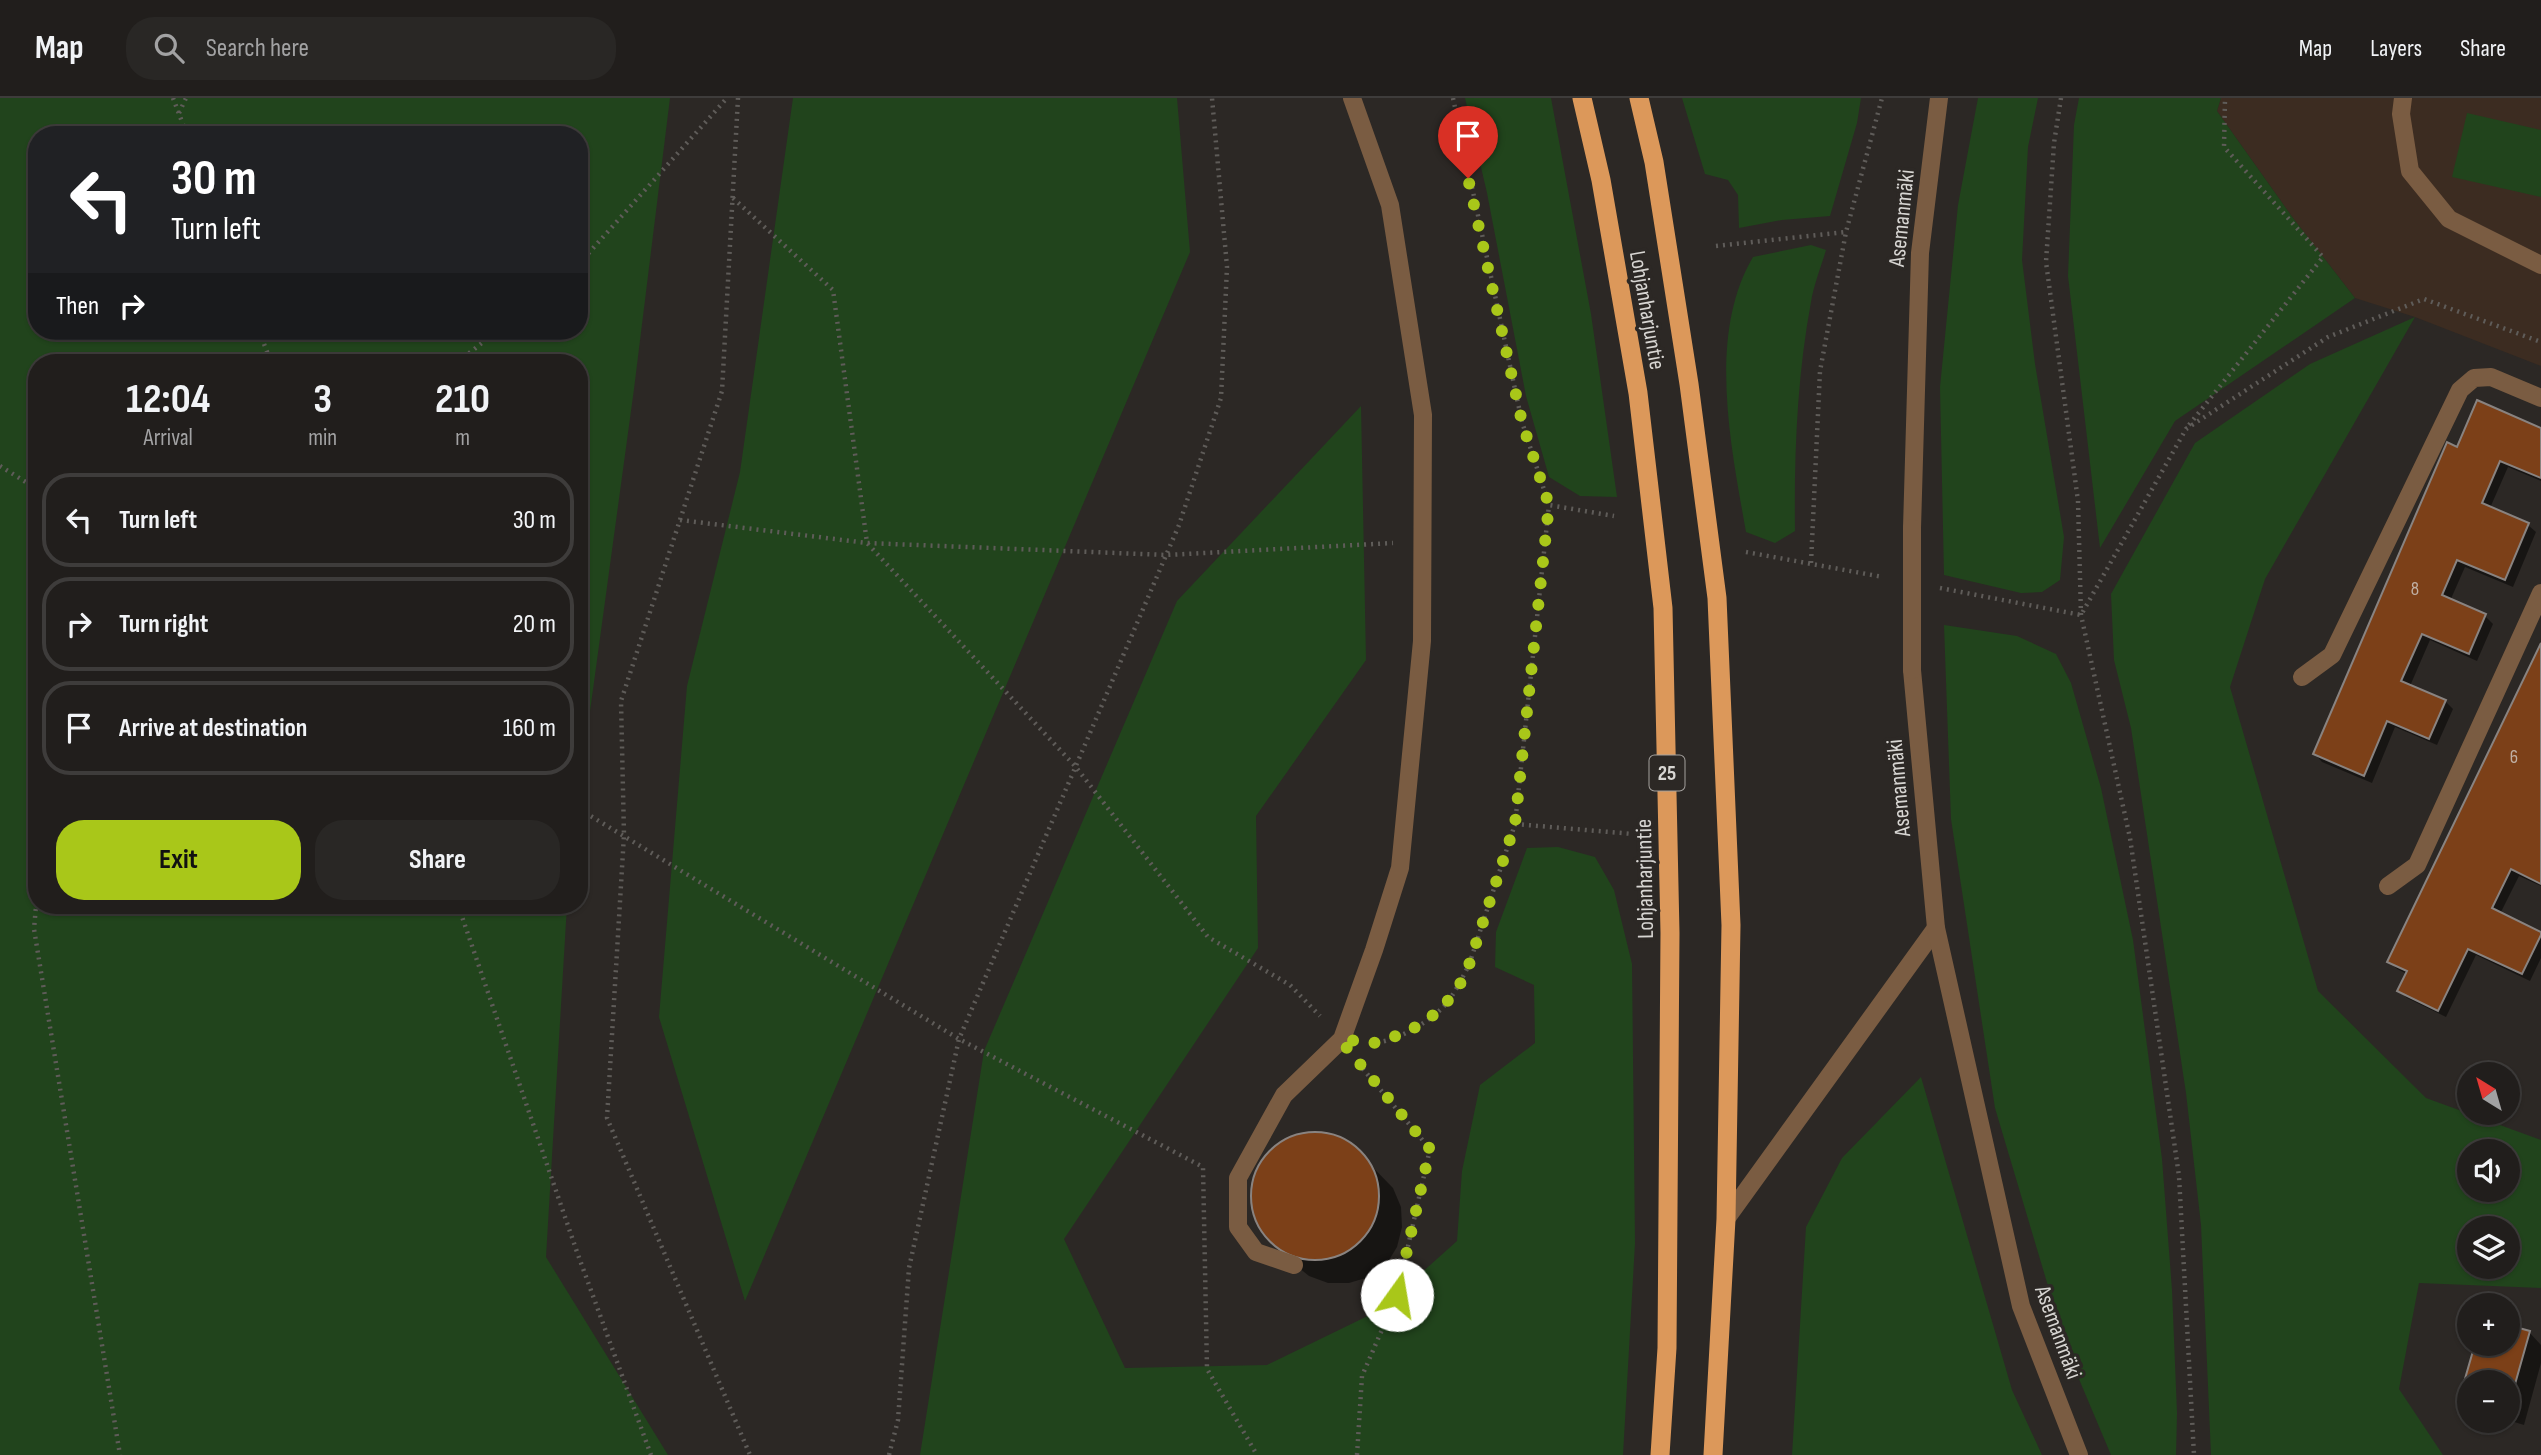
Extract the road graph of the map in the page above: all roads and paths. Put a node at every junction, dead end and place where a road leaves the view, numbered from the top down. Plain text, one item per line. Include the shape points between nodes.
1 (173, 98) edge
2 (186, 98) edge
3 (727, 98) edge
4 (738, 98) edge
5 (1212, 98) edge
6 (1352, 98) edge
7 (1453, 98) edge
8 (1582, 98) edge
9 (1639, 98) edge
10 (1882, 98) edge
11 (1939, 98) edge
12 (2061, 98) edge
13 (2225, 98) edge
14 (2403, 98) edge
15 (179, 113) junction
16 (184, 126) edge
17 (733, 198) junction
18 (1846, 232) junction
19 (1716, 246) dead end
20 (588, 254) edge
21 (2541, 265) edge
22 (486, 340) edge
23 (2541, 342) edge
24 (468, 354) edge
25 (2541, 398) edge
26 (2186, 429) junction
27 (0, 466) edge
28 (28, 483) edge
29 (1549, 505) junction
30 (1614, 516) dead end
31 (680, 520) junction
32 (1422, 541) junction
33 (867, 543) junction
34 (1166, 555) junction
35 (1811, 563) dead end
36 (2541, 593) edge
37 (2081, 615) junction
38 (2302, 677) dead end
39 (1076, 766) junction
40 (588, 813) edge
41 (1515, 824) junction
42 (1633, 834) dead end
43 (624, 835) junction
44 (2388, 886) dead end
45 (35, 914) edge
46 (461, 914) edge
47 (1936, 928) junction
48 (959, 1039) junction
49 (1342, 1039) junction
50 (1726, 1219) junction
51 (1294, 1265) dead end
52 (120, 1455) edge
53 (651, 1455) edge
54 (750, 1455) edge
55 (889, 1455) edge
56 (1257, 1455) edge
57 (1357, 1455) edge
58 (1660, 1455) edge
59 (1713, 1455) edge
60 (2079, 1455) edge
61 (2194, 1455) edge

1 - 15 path
2 - 15 path
3 - 20 path
4 - 17 path
5 - 34 path via 1227,267 1220,398
6 - 32 street via 1390,205 1423,415
7 - 29 path via 1522,422
8 - 58 highway, Lohjanharjuntie / 25 via 1601,180 1637,393 1663,608 1670,933 1667,1348
9 - 50 highway, Lohjanharjuntie via 1654,162 1687,371 1717,598 1731,925
10 - 18 path
11 - 47 street, Asemanmäki, bridge via 1920,253 1912,528 1912,670
12 - 37 path via 2046,262 2078,501
13 - 26 path via 2224,147 2323,257
14 - 21 street via 2401,114 2410,171 2449,219
15 - 16 path
17 - 31 path via 722,391
17 - 33 path via 833,290
18 - 19 path
18 - 35 path via 1821,371
22 - 24 path
23 - 26 path via 2424,299 2328,337
25 - 38 street via 2491,377 2474,378 2460,390 2332,655
26 - 37 path
27 - 28 path
29 - 30 path
29 - 41 path
31 - 33 path
31 - 43 path via 621,701
32 - 34 path
32 - 49 street via 1422,641 1400,868
33 - 34 path
33 - 39 path
34 - 39 path
36 - 44 street via 2417,865
37 - 61 path via 2130,838 2179,1176
39 - 48 path
39 - 49 path via 1208,937 1290,985
40 - 43 path
41 - 42 path
41 - 49 path via 1469,965 1441,1010 1408,1032 1374,1043
43 - 48 path
43 - 54 path via 607,1118
45 - 52 path via 34,929
46 - 53 path
47 - 50 street
47 - 60 street, Asemanmäki via 2021,1306
48 - 55 path via 909,1268 898,1420
48 - 56 path via 1203,1167 1207,1369
49 - 51 street via 1284,1095 1238,1178 1238,1227 1256,1252
49 - 57 path via 1430,1149 1397,1295 1362,1376
50 - 59 highway, Lohjanharjuntie

